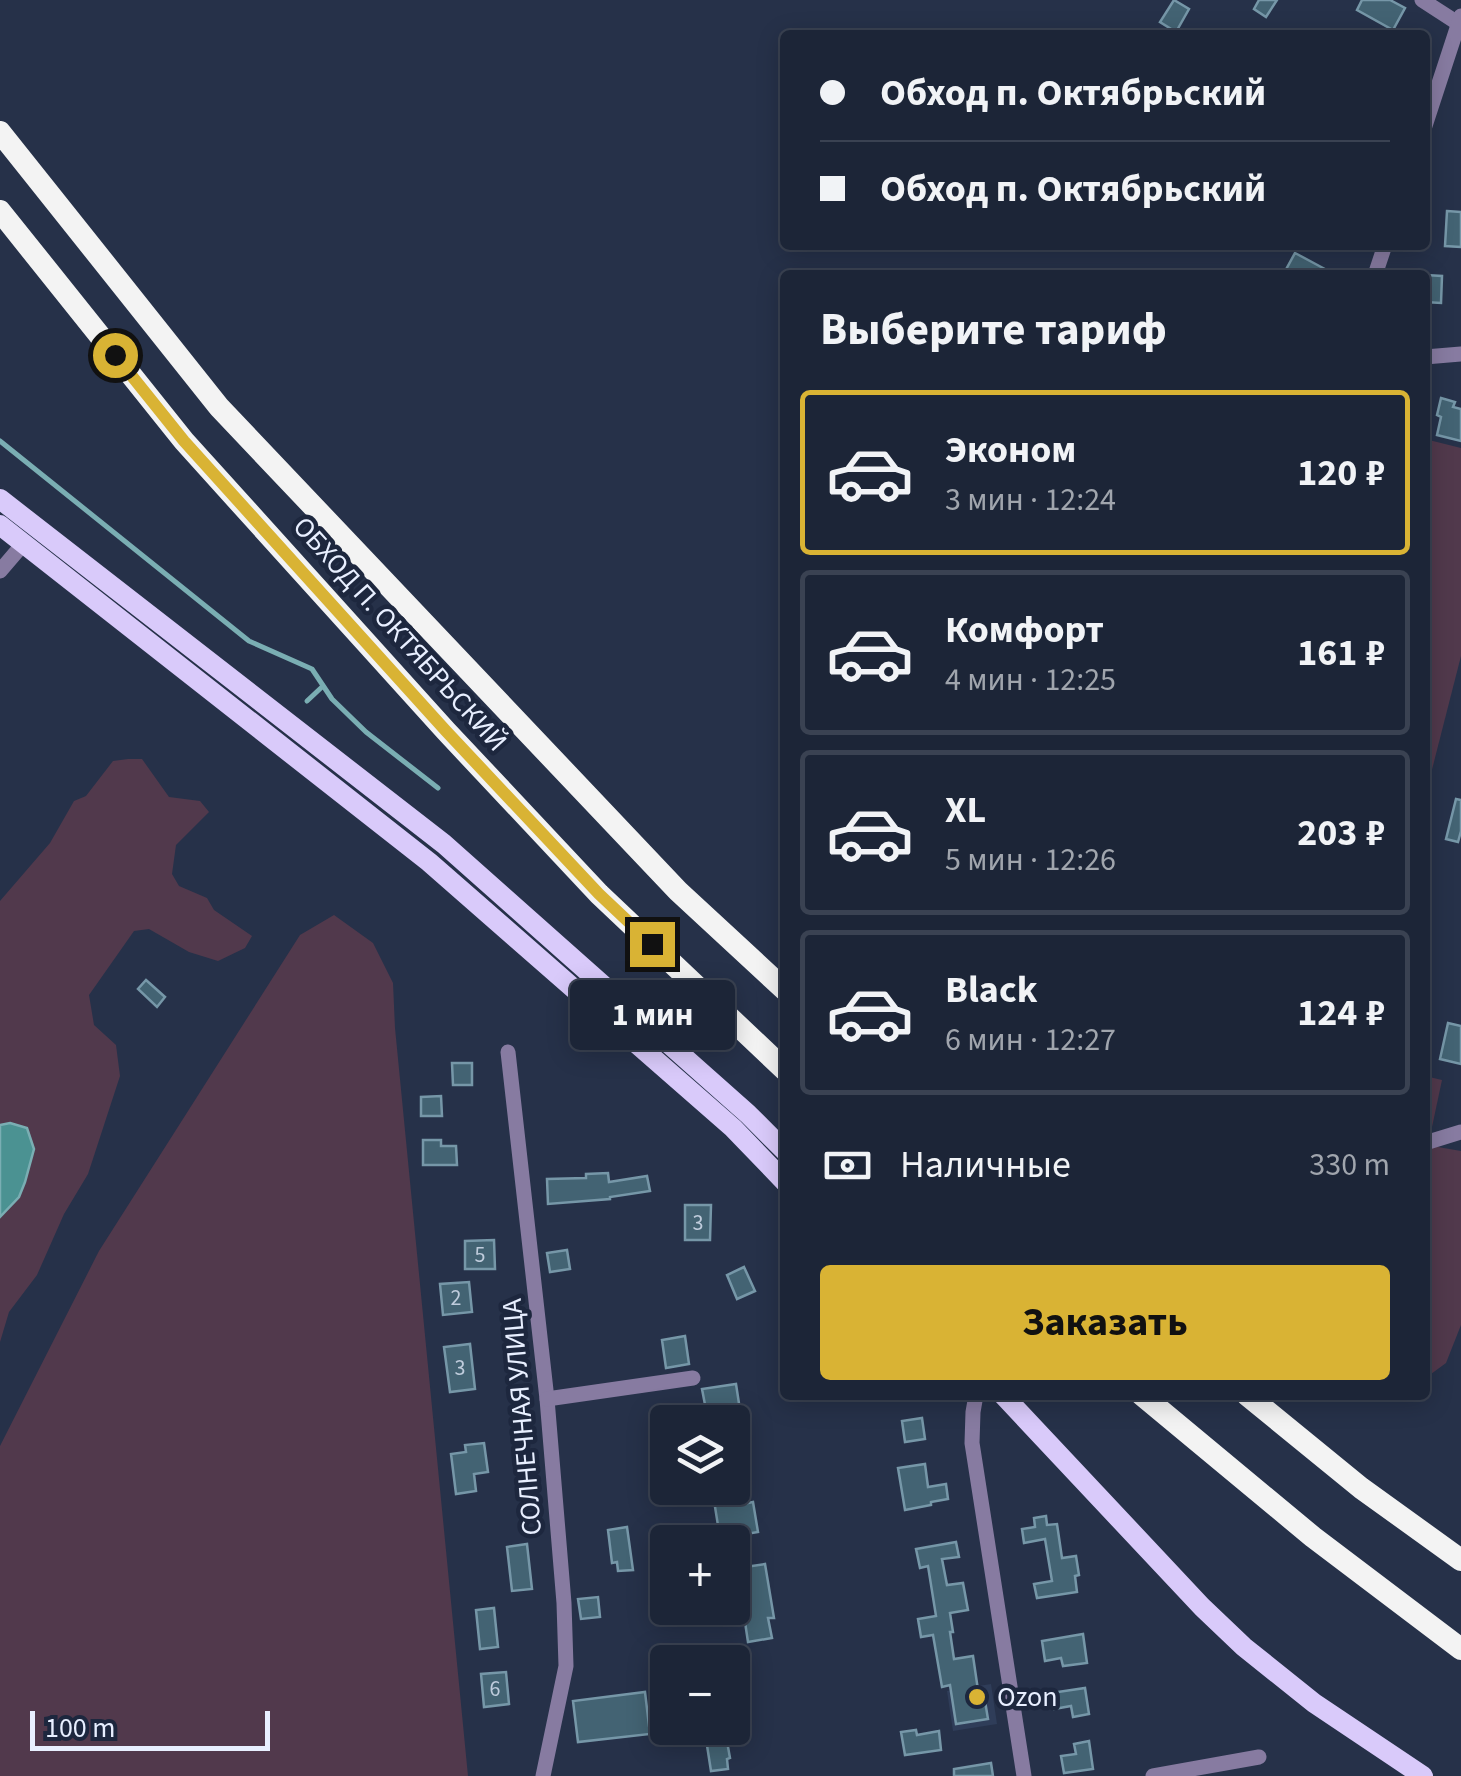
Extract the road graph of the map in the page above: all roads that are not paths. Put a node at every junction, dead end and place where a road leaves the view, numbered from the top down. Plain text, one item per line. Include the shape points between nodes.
1 (1422, 0) edge
2 (1460, 20) edge
3 (1430, 111) edge
4 (0, 132) edge
5 (0, 211) edge
6 (1461, 354) edge
7 (1430, 357) edge
8 (0, 499) edge
9 (0, 524) edge
10 (24, 544) junction
11 (0, 571) edge
12 (780, 985) edge
13 (508, 1052) dead end
14 (780, 1065) edge
15 (1461, 1132) edge
16 (1430, 1141) edge
17 (780, 1146) edge
18 (780, 1177) edge
19 (694, 1378) dead end
20 (548, 1399) junction
21 (975, 1400) edge
22 (1008, 1400) edge
23 (1148, 1400) edge
24 (1253, 1400) edge
25 (1461, 1560) edge
26 (1461, 1649) edge
27 (1259, 1757) dead end
28 (543, 1776) edge
29 (1024, 1776) edge
30 (1154, 1776) edge
31 (1423, 1776) edge

1 - 2 street
2 - 3 street
4 - 12 highway, ОБХОД П. ОКТЯБРЬСКИЙ via 220,407 678,890
5 - 14 highway, ОБХОД П. ОКТЯБРЬСКИЙ via 184,441 446,731 599,894
6 - 7 street
8 - 17 main road via 444,844
9 - 10 main road
10 - 11 street
10 - 18 main road via 429,862 734,1128
13 - 20 street, СОЛНЕЧНАЯ УЛИЦА
15 - 16 street
19 - 20 street
20 - 28 street, СОЛНЕЧНАЯ УЛИЦА via 566,1666
21 - 29 street via 972,1443
22 - 31 main road via 1244,1646
23 - 26 highway
24 - 25 highway
27 - 30 street

